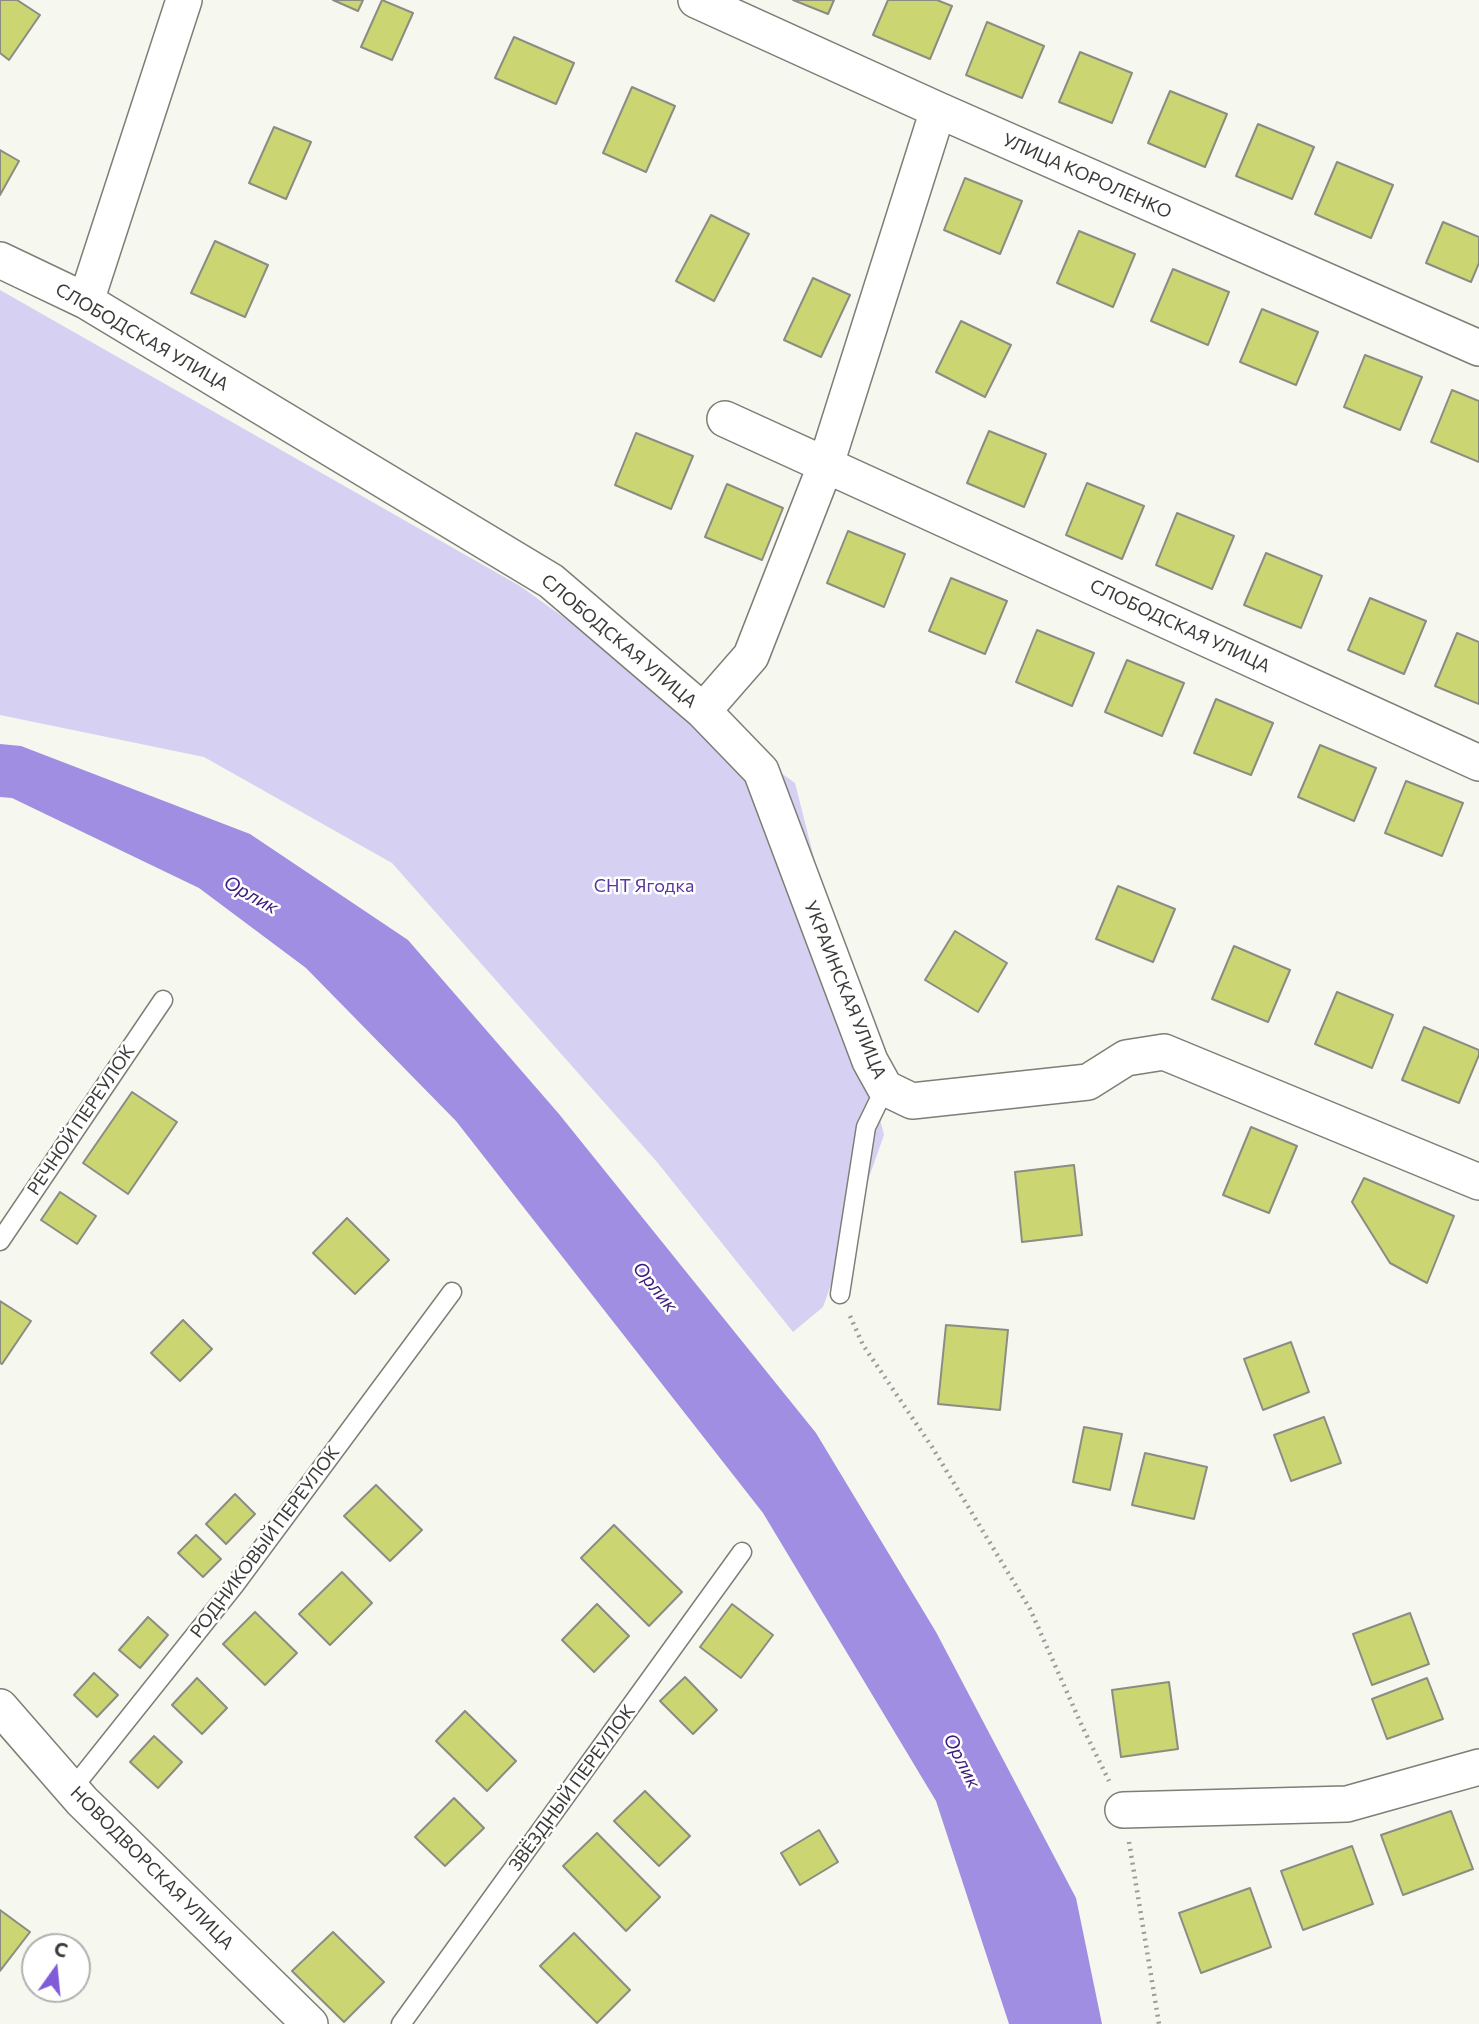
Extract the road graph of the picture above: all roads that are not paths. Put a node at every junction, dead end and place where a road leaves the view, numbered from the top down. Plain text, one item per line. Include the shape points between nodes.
1 (184, 0) edge
2 (695, 0) edge
3 (938, 110) junction
4 (0, 260) edge
5 (86, 301) junction
6 (1479, 348) edge
7 (724, 419) dead end
8 (826, 464) junction
9 (704, 711) junction
10 (1479, 763) edge
11 (163, 1000) dead end
12 (885, 1088) junction
13 (1479, 1182) edge
14 (0, 1241) edge
15 (452, 1292) dead end
16 (840, 1294) road end
17 (742, 1552) dead end
18 (0, 1707) edge
19 (1479, 1767) edge
20 (72, 1789) junction
21 (1123, 1810) road end
22 (310, 2024) edge
23 (401, 2024) edge

1 - 5 street
2 - 3 street, УЛИЦА КОРОЛЕНКО
3 - 6 street, УЛИЦА КОРОЛЕНКО
3 - 8 street
4 - 5 street, СЛОБОДСКАЯ УЛИЦА
5 - 9 street, СЛОБОДСКАЯ УЛИЦА via 551,581
7 - 8 street
8 - 9 street, СЛОБОДСКАЯ УЛИЦА via 751,656
8 - 10 street, СЛОБОДСКАЯ УЛИЦА
9 - 12 street, УКРАИНСКАЯ УЛИЦА via 761,771 870,1061
11 - 14 lane, РЕЧНОЙ ПЕРЕУЛОК
12 - 13 street, УКРАИНСКАЯ УЛИЦА via 912,1101 1088,1082 1126,1058 1164,1052
12 - 16 lane via 866,1127
15 - 20 lane, РОДНИКОВЫЙ ПЕРЕУЛОК via 234,1586
17 - 23 lane, ЗВЁЗДНЫЙ ПЕРЕУЛОК
18 - 20 street, НОВОДВОРСКАЯ УЛИЦА
19 - 21 street via 1347,1804
20 - 22 street, НОВОДВОРСКАЯ УЛИЦА

